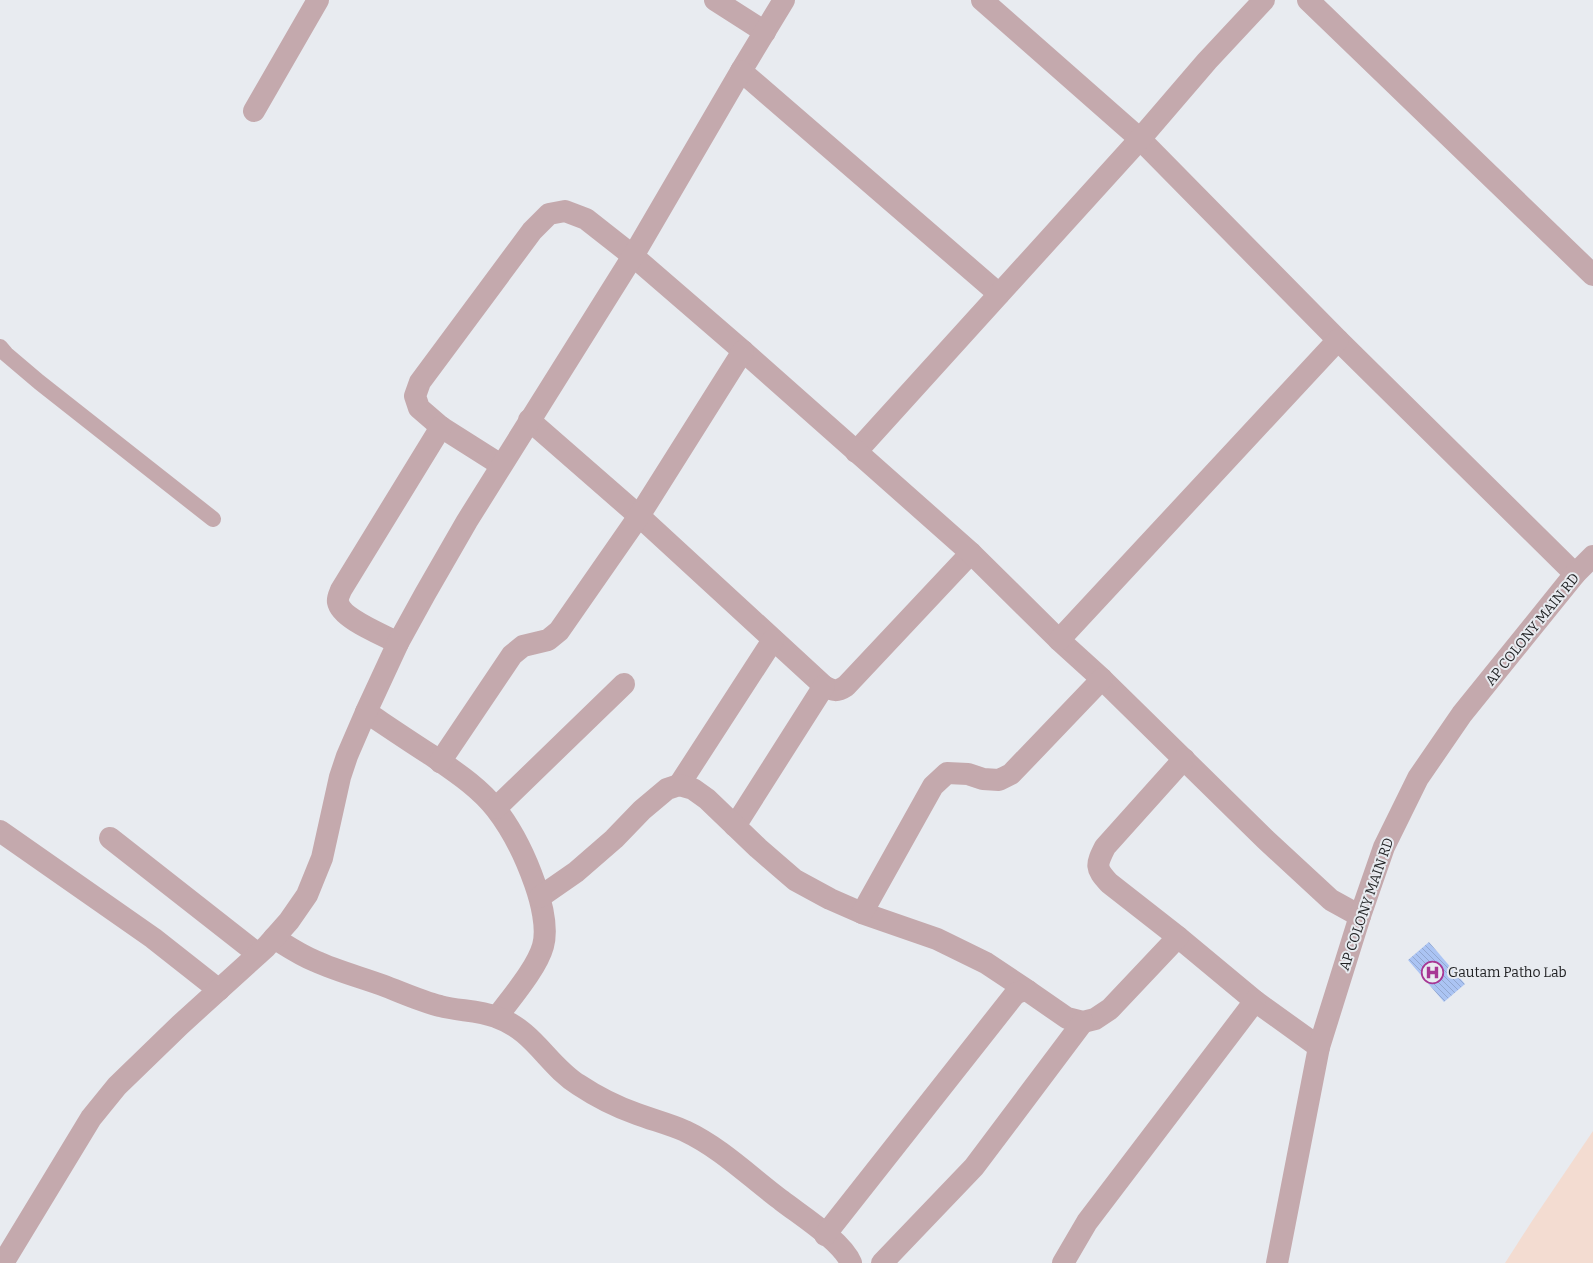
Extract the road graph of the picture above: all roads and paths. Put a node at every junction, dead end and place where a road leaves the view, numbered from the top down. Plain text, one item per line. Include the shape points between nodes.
1 (318, 0) edge
2 (715, 0) edge
3 (784, 0) edge
4 (982, 0) edge
5 (1264, 0) edge
6 (1308, 0) edge
7 (765, 32) junction
8 (741, 71) junction
9 (254, 110) dead end
10 (1140, 139) junction
11 (633, 256) junction
12 (1593, 275) edge
13 (999, 294) junction
14 (1338, 340) junction
15 (0, 347) edge
16 (743, 351) junction
17 (529, 420) junction
18 (441, 427) junction
19 (856, 452) junction
20 (501, 465) junction
21 (639, 516) junction
22 (213, 519) dead end
23 (971, 553) junction
24 (1593, 556) edge
25 (1575, 574) junction
26 (773, 640) junction
27 (1059, 640) junction
28 (398, 643) junction
29 (1102, 679) junction
30 (624, 684) dead end
31 (824, 686) junction
32 (366, 712) junction
33 (1184, 759) junction
34 (440, 762) junction
35 (679, 785) junction
36 (496, 808) junction
37 (735, 826) junction
38 (0, 831) edge
39 (110, 838) dead end
40 (540, 897) junction
41 (862, 912) junction
42 (1360, 916) junction
43 (1178, 937) junction
44 (274, 938) junction
45 (258, 954) junction
46 (219, 990) junction
47 (1028, 991) junction
48 (1255, 1001) junction
49 (498, 1017) junction
50 (1083, 1022) junction
51 (1319, 1047) junction
52 (826, 1235) junction
53 (2, 1263) edge
54 (851, 1263) edge
55 (882, 1263) edge
56 (1063, 1263) edge
57 (1276, 1263) edge

1 - 9 street
2 - 7 street
3 - 7 street
4 - 10 street
5 - 10 street
6 - 12 street
7 - 8 street
8 - 11 street
8 - 13 street
10 - 13 street
10 - 14 street
11 - 16 street
11 - 17 street
11 - 18 street via 586,219 565,211 549,214 532,231 420,382 415,396 419,408
13 - 19 street
14 - 25 street
14 - 27 street
15 - 22 lane via 39,382
16 - 19 street
16 - 21 street
17 - 20 street
17 - 21 street
18 - 20 street
18 - 28 street via 340,590 338,601 341,609 351,618
19 - 23 street
20 - 28 street
21 - 26 street
21 - 34 street via 559,631 548,640 522,646 512,655
23 - 27 street
23 - 31 street via 846,686 839,691 832,691
24 - 25 street, AP COLONY MAIN RD
25 - 42 street, AP COLONY MAIN RD via 1462,714 1418,778 1384,847
26 - 31 street
26 - 35 street
27 - 29 street
28 - 32 street
29 - 33 street
29 - 41 street via 1011,774 999,780 947,773 933,786
30 - 36 street
31 - 37 street
32 - 34 street
32 - 44 street via 346,756 322,858 307,896
33 - 42 street via 1331,900
33 - 43 street via 1105,847 1098,861 1099,872 1109,883
34 - 36 street via 477,789
35 - 37 street via 693,789 708,799
35 - 40 street via 667,789 576,872
36 - 40 street via 530,869
37 - 41 street via 795,880 830,899
38 - 46 street via 153,938
39 - 45 street
40 - 49 street via 544,920 543,945 530,972
41 - 47 street via 937,939 986,963
42 - 51 street, AP COLONY MAIN RD
43 - 48 street
43 - 50 street via 1110,1009 1095,1019
44 - 45 street
44 - 49 street via 315,961 427,1003
45 - 46 street
46 - 53 street via 117,1086 91,1118
47 - 50 street via 1067,1018
47 - 52 street via 1015,994
48 - 51 street
48 - 56 street via 1087,1222
49 - 52 street via 525,1033 577,1084 636,1114 685,1131 732,1160
50 - 55 street via 974,1167
51 - 57 street, AP COLONY MAIN RD
52 - 54 street via 849,1257

